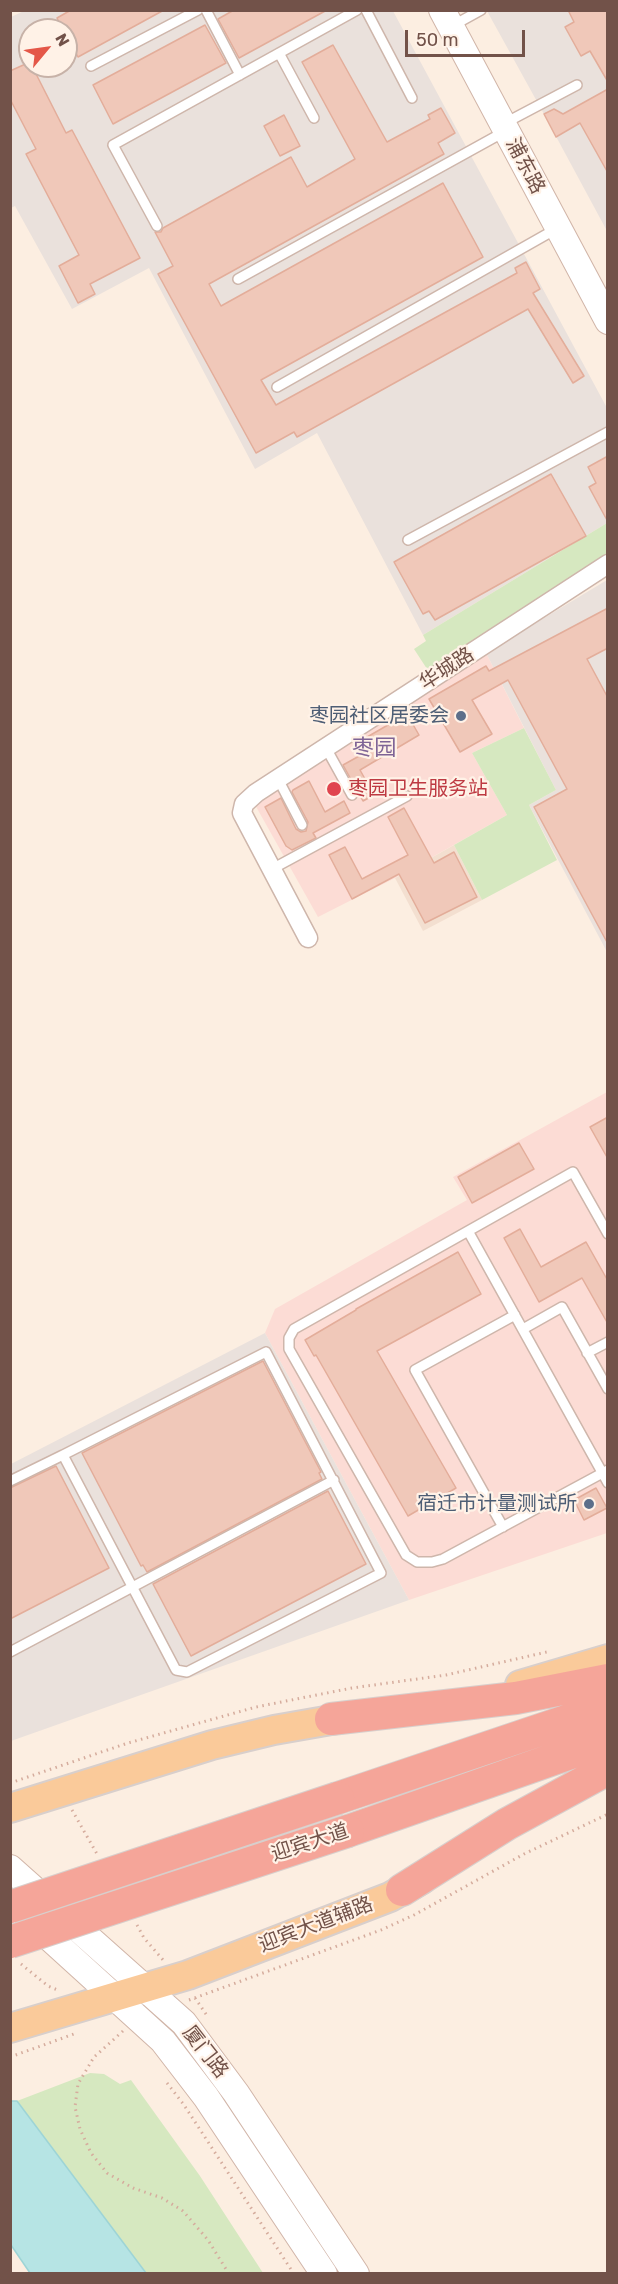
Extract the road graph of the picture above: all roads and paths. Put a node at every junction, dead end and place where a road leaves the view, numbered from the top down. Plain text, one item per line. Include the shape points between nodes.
1 (198, 10) edge
2 (206, 10) edge
3 (357, 10) edge
4 (366, 10) edge
5 (481, 10) edge
6 (447, 19) edge
7 (279, 53) junction
8 (91, 66) dead end
9 (240, 75) junction
10 (577, 85) dead end
11 (412, 98) dead end
12 (314, 118) dead end
13 (504, 127) junction
14 (156, 226) dead end
15 (558, 228) junction
16 (238, 279) dead end
17 (608, 321) edge
18 (278, 387) dead end
19 (608, 432) edge
20 (408, 540) dead end
21 (608, 564) edge
22 (326, 748) junction
23 (278, 779) junction
24 (352, 795) dead end
25 (407, 796) dead end
26 (302, 825) dead end
27 (272, 868) junction
28 (308, 938) dead end
29 (468, 1231) junction
30 (608, 1234) edge
31 (514, 1315) junction
32 (523, 1329) junction
33 (608, 1341) edge
34 (587, 1353) junction
35 (608, 1389) edge
36 (63, 1455) junction
37 (605, 1471) edge
38 (334, 1480) junction
39 (10, 1481) edge
40 (608, 1483) edge
41 (503, 1527) junction
42 (131, 1588) junction
43 (10, 1652) edge
44 (608, 1659) edge
45 (608, 1680) edge
46 (608, 1707) edge
47 (331, 1719) junction
48 (608, 1740) edge
49 (608, 1769) edge
50 (608, 1787) edge
51 (10, 1808) edge
52 (10, 1868) edge
53 (402, 1890) junction
54 (10, 1902) edge
55 (10, 1907) edge
56 (10, 1942) edge
57 (145, 1988) junction
58 (116, 1996) junction
59 (119, 2024) dead end
60 (10, 2028) edge
61 (83, 2030) dead end
62 (124, 2030) junction
63 (130, 2036) dead end
64 (10, 2057) edge
65 (162, 2077) dead end
66 (229, 2274) edge
67 (294, 2274) edge
68 (324, 2274) edge
69 (356, 2274) edge

1 - 8 lane
2 - 9 lane
3 - 7 lane
4 - 11 lane
5 - 6 lane
6 - 13 street, 浦东路
7 - 9 lane
7 - 12 lane
9 - 14 lane via 113,145
10 - 13 lane
13 - 15 street, 浦东路
13 - 16 lane
15 - 17 street, 浦东路
15 - 18 lane
19 - 20 lane
21 - 22 street, 华城路
22 - 23 street, 华城路
22 - 24 lane
23 - 26 lane
23 - 27 street, 华城路 via 244,804 242,813
25 - 27 lane
27 - 28 street
29 - 30 lane via 573,1172
29 - 31 lane
29 - 41 lane via 294,1329 289,1348 406,1555 417,1562 432,1562
31 - 32 lane
31 - 41 lane via 415,1370
32 - 34 lane via 562,1307
32 - 37 lane
33 - 34 lane
34 - 35 lane
36 - 38 lane via 266,1352
36 - 39 lane
36 - 42 lane
37 - 40 lane
37 - 41 lane
38 - 42 lane
38 - 42 lane via 381,1573 188,1672 176,1670
42 - 43 lane
44 - 47 main road via 470,1696
45 - 47 highway via 516,1698
46 - 55 highway, 迎宾大道, bridge
47 - 51 main road via 212,1745
48 - 56 highway, 迎宾大道, bridge via 348,1831
49 - 53 highway via 507,1824
50 - 53 main road, 迎宾大道辅路 via 523,1823
52 - 57 street, 厦门路
53 - 57 main road, 迎宾大道辅路 via 188,1975
54 - 58 street, 厦门路
57 - 58 main road, 迎宾大道辅路
57 - 69 street, 厦门路 via 184,2023 236,2093
58 - 60 main road, 迎宾大道辅路
58 - 68 street, 厦门路 via 163,2041 206,2097
59 - 62 path
61 - 64 path
62 - 63 path
62 - 66 path via 94,2057 78,2084 75,2106 80,2129 107,2174 183,2211 208,2240
65 - 67 path

